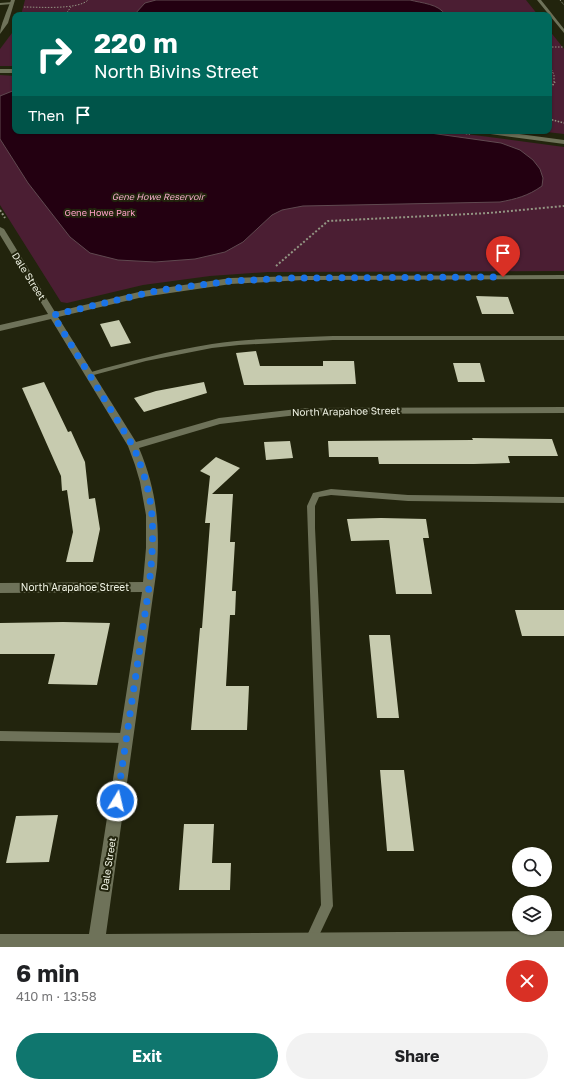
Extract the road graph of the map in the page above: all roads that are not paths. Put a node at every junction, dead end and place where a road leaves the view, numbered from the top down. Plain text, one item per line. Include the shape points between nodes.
1 (539, 0) edge
2 (13, 2) edge
3 (0, 4) edge
4 (548, 12) edge
5 (552, 17) edge
6 (1, 30) edge
7 (564, 32) edge
8 (0, 71) edge
9 (12, 71) edge
10 (505, 134) edge
11 (564, 142) edge
12 (0, 230) edge
13 (564, 277) edge
14 (53, 315) junction
15 (0, 328) edge
16 (564, 338) edge
17 (90, 374) junction
18 (564, 410) edge
19 (133, 446) junction
20 (564, 500) edge
21 (149, 587) junction
22 (0, 588) edge
23 (0, 736) edge
24 (127, 738) junction
25 (564, 940) edge
26 (96, 942) junction
27 (0, 943) edge
28 (311, 944) edge

1 - 4 street
2 - 3 lane
2 - 6 street via 8,19
5 - 7 street
8 - 9 street
10 - 11 street
12 - 14 street, Dale Street
13 - 14 street via 250,280 160,290
14 - 15 street
14 - 17 street, Dale Street
16 - 17 lane via 333,338 239,343 145,359
17 - 19 street, Dale Street
18 - 19 street, North Arapahoe Street via 291,412 219,421
19 - 21 street, Dale Street via 150,493 154,524
20 - 28 lane via 408,498 331,492 316,496 312,506 311,528 327,906
21 - 22 street, North Arapahoe Street
21 - 24 street, Dale Street
23 - 24 lane
24 - 26 street, Dale Street
25 - 28 street
26 - 27 street
26 - 28 street

